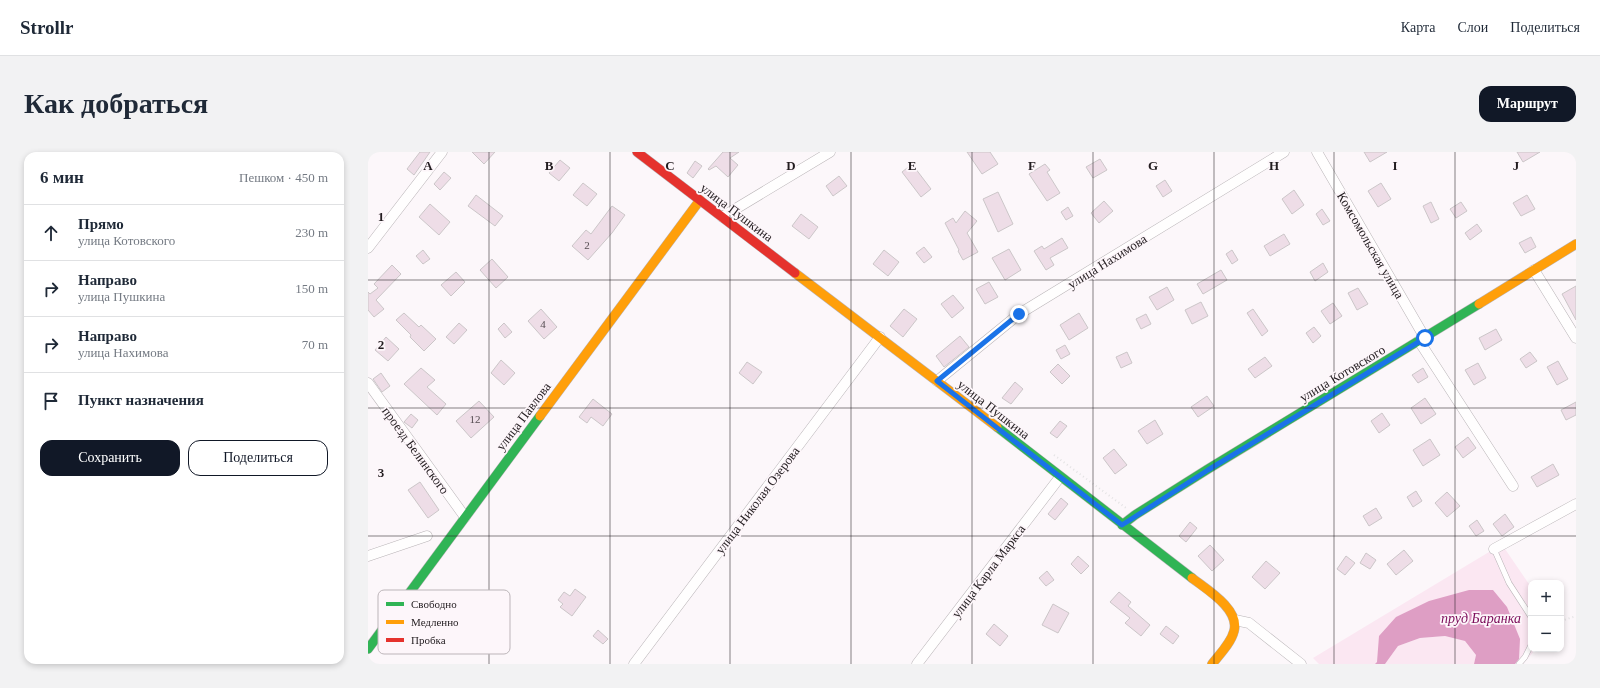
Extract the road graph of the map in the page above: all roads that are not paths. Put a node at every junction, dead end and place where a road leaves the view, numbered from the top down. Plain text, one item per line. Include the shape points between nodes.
1 (442, 152) edge
2 (637, 152) edge
3 (830, 152) edge
4 (1284, 152) edge
5 (1317, 152) edge
6 (700, 200) junction
7 (722, 217) junction
8 (1576, 244) edge
9 (368, 248) edge
10 (1534, 270) junction
11 (880, 337) junction
12 (1576, 338) edge
13 (1422, 339) junction
14 (937, 381) junction
15 (368, 383) edge
16 (1060, 477) junction
17 (1513, 486) dead end
18 (1576, 504) edge
19 (465, 517) junction
20 (1122, 525) junction
21 (427, 536) dead end
22 (1494, 549) joint
23 (368, 556) edge
24 (411, 590) edge
25 (1530, 616) edge
26 (1235, 620) junction
27 (378, 635) edge
28 (368, 649) edge
29 (1528, 651) edge
30 (634, 664) edge
31 (917, 664) edge
32 (1212, 664) edge
33 (1301, 664) edge
34 (1519, 664) edge

1 - 9 street
2 - 6 main road, улица Пушкина
3 - 7 street
4 - 14 street, улица Нахимова via 1019,314
5 - 13 street, Комсомольская улица
6 - 7 main road, улица Пушкина
6 - 19 main road, улица Павлова
7 - 11 main road, улица Пушкина
8 - 10 main road, улица Котовского
10 - 12 street
10 - 13 main road, улица Котовского
11 - 14 main road, улица Пушкина
11 - 30 street, улица Николая Озерова
13 - 17 street, Комсомольская улица
13 - 20 main road, улица Котовского
14 - 16 main road, улица Пушкина
15 - 19 street, проезд Белинского
16 - 20 main road, улица Пушкина
16 - 31 street, улица Карла Маркса
18 - 22 street
19 - 24 main road, улица Павлова
20 - 26 main road, улица Пушкина via 1219,599
21 - 23 street
22 - 25 lane via 1509,582
26 - 32 main road via 1234,630 1227,644
26 - 33 street via 1249,623
27 - 28 main road, улица Павлова
29 - 34 lane

